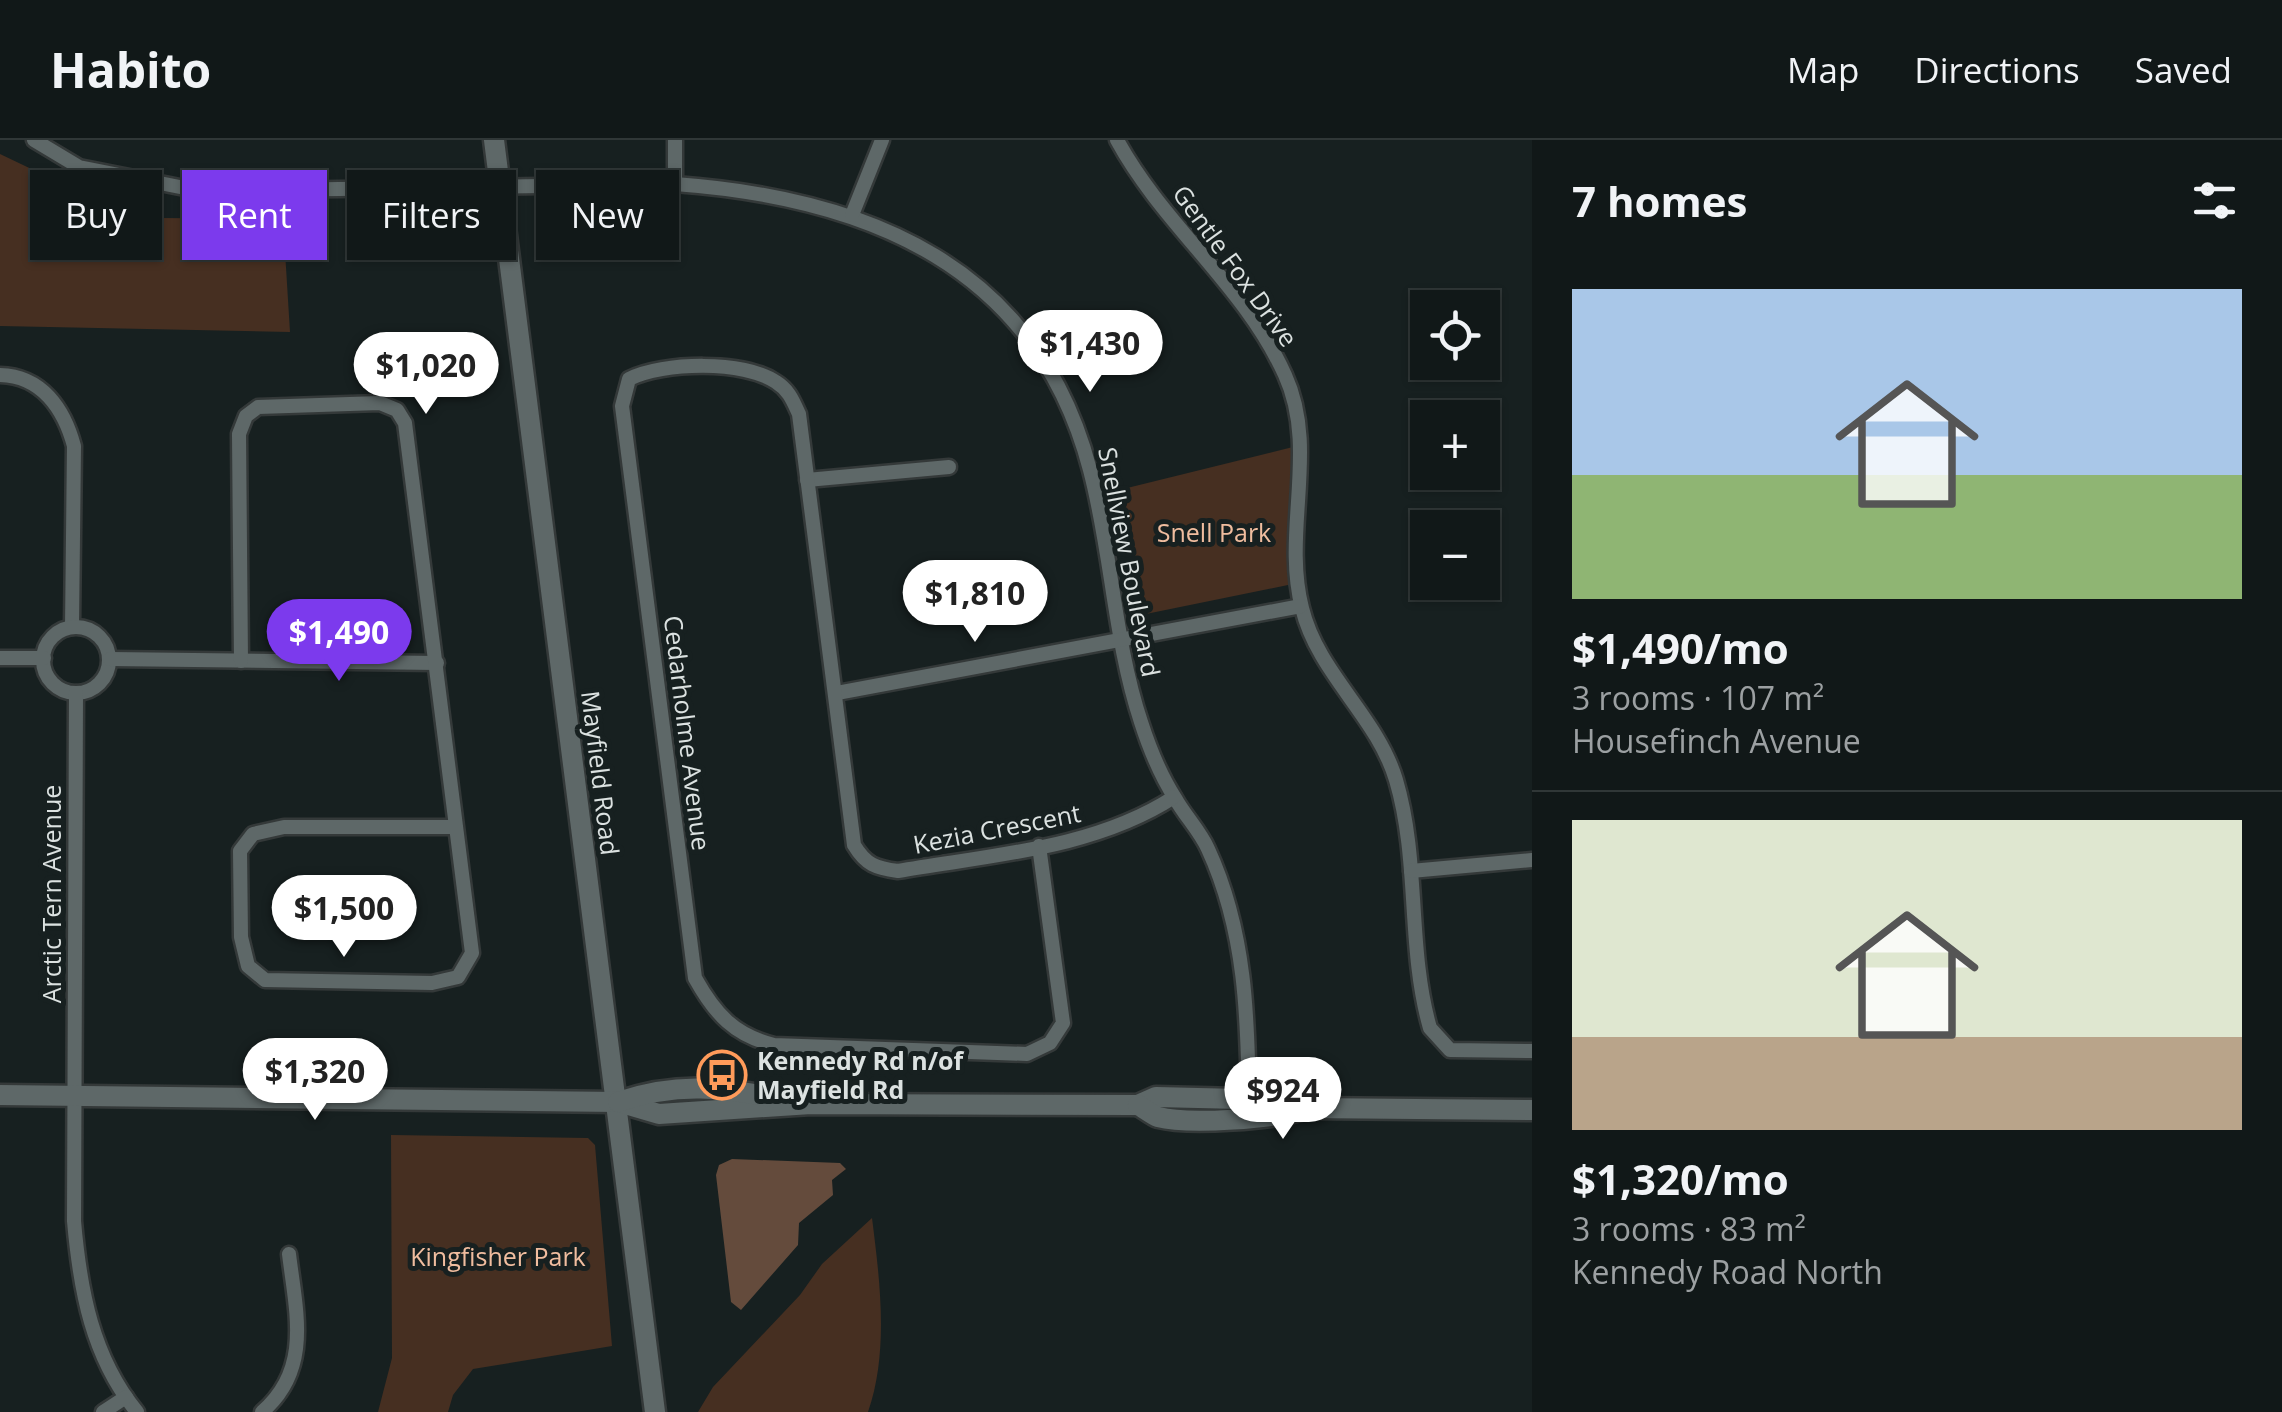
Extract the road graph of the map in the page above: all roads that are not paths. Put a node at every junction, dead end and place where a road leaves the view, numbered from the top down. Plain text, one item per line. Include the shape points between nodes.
1 (34, 140) edge
2 (494, 140) edge
3 (674, 140) edge
4 (882, 140) edge
5 (1117, 140) edge
6 (498, 170) edge
7 (674, 170) edge
8 (679, 184) edge
9 (347, 189) edge
10 (852, 215) junction
11 (510, 260) edge
12 (0, 375) edge
13 (949, 467) dead end
14 (806, 480) junction
15 (1301, 606) junction
16 (72, 628) junction
17 (1122, 640) junction
18 (0, 658) edge
19 (44, 658) junction
20 (110, 659) junction
21 (241, 661) junction
22 (437, 663) junction
23 (76, 693) junction
24 (837, 693) junction
25 (1174, 798) junction
26 (456, 827) junction
27 (1039, 846) junction
28 (1532, 860) edge
29 (1411, 871) junction
30 (1532, 1051) edge
31 (0, 1094) edge
32 (74, 1095) junction
33 (618, 1102) junction
34 (1249, 1108) junction
35 (1532, 1110) edge
36 (289, 1254) dead end
37 (126, 1398) junction
38 (103, 1412) edge
39 (138, 1412) edge
40 (262, 1412) edge
41 (655, 1412) edge

1 - 9 street, Snellview Boulevard via 79,168 200,192
2 - 6 main road, Mayfield Road
3 - 7 street
4 - 10 street
5 - 15 street, Gentle Fox Drive via 1250,317 1287,379 1301,440
8 - 10 street, Snellview Boulevard via 743,189
10 - 17 street, Snellview Boulevard via 921,246 988,296 1037,345 1072,408 1108,549
11 - 33 main road, Mayfield Road
12 - 16 street via 18,375 42,388 66,418 74,446
13 - 14 street
14 - 24 street, Cedarholme Avenue
14 - 27 street, Cedarholme Avenue via 799,414 774,380 700,366 650,369 629,379 622,406 695,978 710,1005 746,1038 774,1045 1027,1054 1050,1043 1063,1023
15 - 17 street
15 - 29 street, Gentle Fox Drive via 1321,657 1390,762
16 - 19 street via 52,638
16 - 20 street via 93,632
17 - 24 street
17 - 25 street, Snellview Boulevard via 1142,726
18 - 19 street
19 - 23 street via 56,686
20 - 21 street
20 - 23 street via 103,680
21 - 22 street
21 - 22 street via 239,434 246,416 258,407 380,403 397,410 405,423
22 - 26 street
23 - 32 street, Arctic Tern Avenue
24 - 27 street, Kezia Crescent via 854,845 863,859 898,870
25 - 27 street, Kezia Crescent via 1112,829
25 - 34 street, Snellview Boulevard via 1206,844 1231,903 1242,960
26 - 26 street via 472,953 458,977 432,983 265,980 248,966 240,851 254,834 284,827
28 - 29 street
29 - 30 street, Gentle Fox Drive via 1434,1036 1450,1050
31 - 32 main road
32 - 33 main road
32 - 37 street, Arctic Tern Avenue via 79,1278 104,1359
33 - 34 main road via 656,1088 714,1087 810,1104 1138,1104 1156,1097
33 - 41 main road, Mayfield Road
34 - 35 main road via 1280,1100 1307,1108
36 - 40 street via 300,1347 294,1370
37 - 38 street
37 - 39 street, Arctic Tern Avenue

